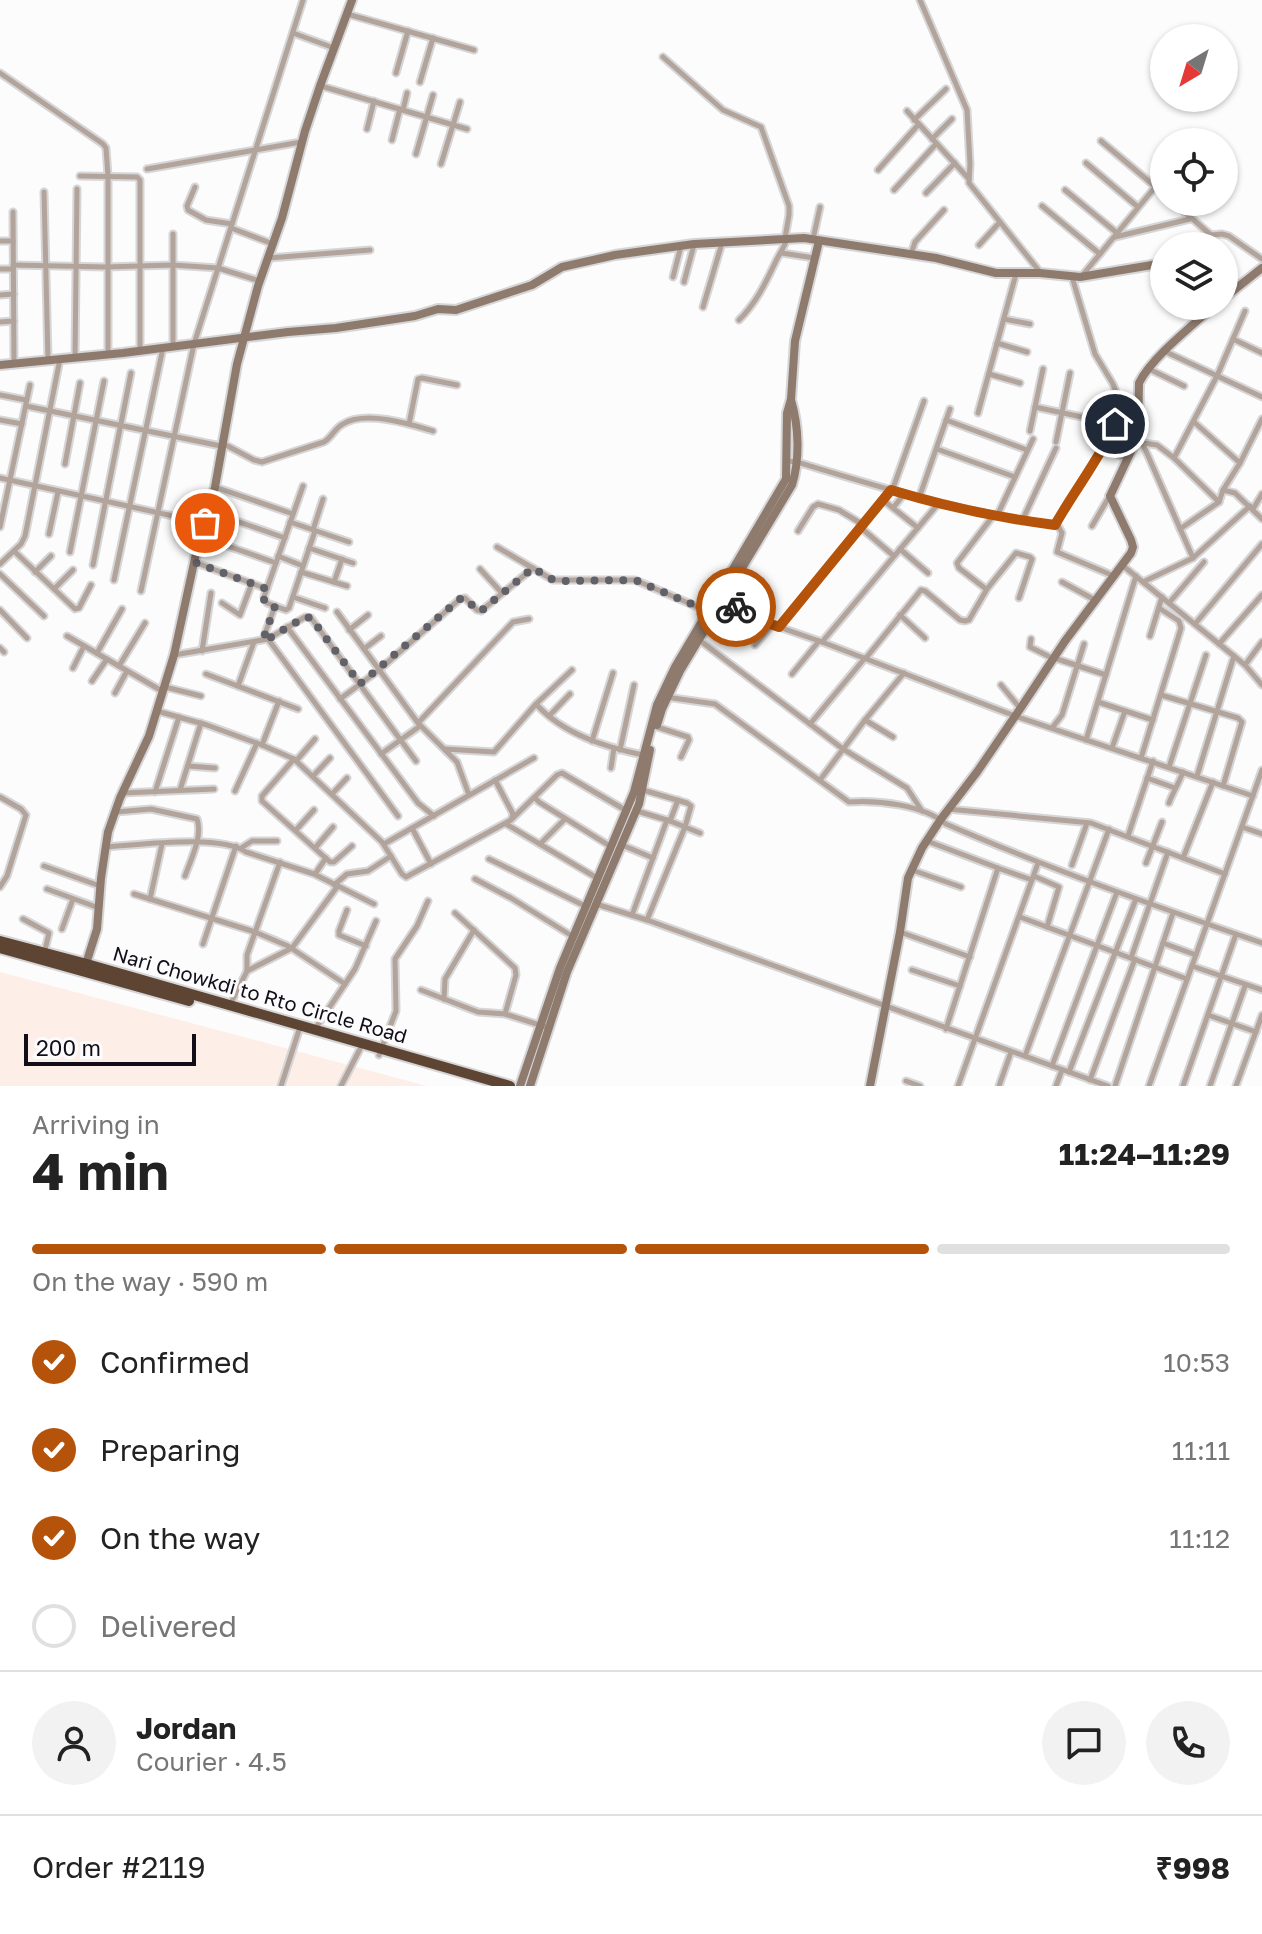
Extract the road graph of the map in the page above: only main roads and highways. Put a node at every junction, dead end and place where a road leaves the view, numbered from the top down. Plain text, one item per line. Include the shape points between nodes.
1 (0, 941) edge
2 (0, 948) edge
3 (85, 968) junction
4 (299, 1029) junction
5 (380, 1052) junction
6 (487, 1086) edge
7 (510, 1086) edge

1 - 3 highway, Nari Chowkdi to Rto Circle Road
2 - 3 highway
3 - 4 highway
3 - 4 highway, Nari Chowkdi to Rto Circle Road
4 - 5 highway
4 - 5 highway, Nari Chowkdi to Rto Circle Road
5 - 6 highway
5 - 7 highway, Nari Chowkdi to Rto Circle Road

